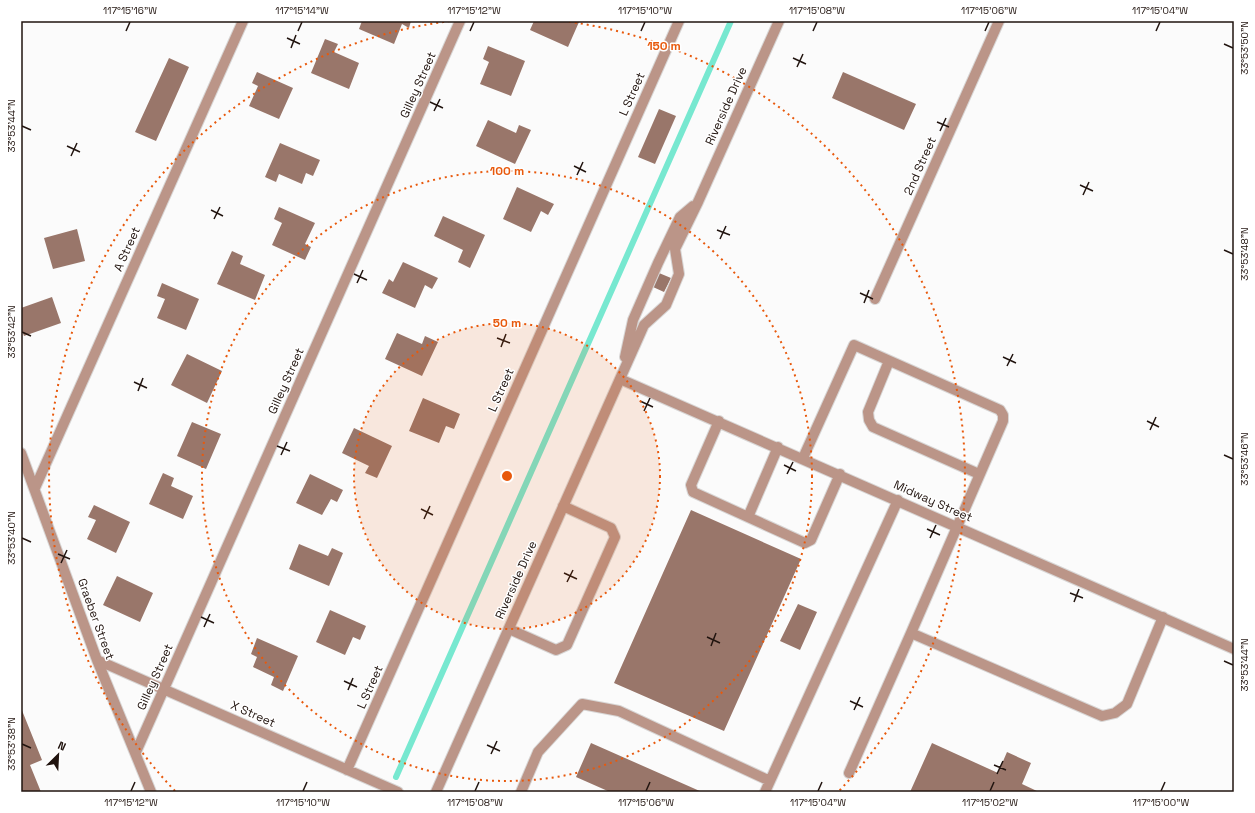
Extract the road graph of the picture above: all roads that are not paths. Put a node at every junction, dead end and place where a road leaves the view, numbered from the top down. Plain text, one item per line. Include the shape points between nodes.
1 (242, 21) edge
2 (460, 21) edge
3 (679, 21) edge
4 (779, 21) edge
5 (999, 21) edge
6 (698, 202) junction
7 (875, 299) dead end
8 (889, 361) junction
9 (620, 378) junction
10 (719, 421) junction
11 (778, 447) junction
12 (21, 453) edge
13 (803, 458) junction
14 (840, 474) junction
15 (979, 474) junction
16 (35, 488) junction
17 (898, 500) junction
18 (564, 506) junction
19 (748, 517) junction
20 (957, 526) junction
21 (1163, 617) junction
22 (509, 629) junction
23 (911, 633) junction
24 (1234, 649) edge
25 (97, 660) junction
26 (164, 690) junction
27 (136, 752) junction
28 (348, 770) junction
29 (849, 773) dead end
30 (770, 781) junction
31 (151, 792) edge
32 (398, 792) edge
33 (436, 792) edge
34 (521, 792) edge
35 (765, 792) edge

1 - 16 street, A Street
2 - 26 street, Gilley Street
3 - 28 street, L Street
4 - 6 street, Riverside Drive
5 - 7 street, 2nd Street
6 - 9 street, Riverside Drive via 680,217 633,320
6 - 9 street, Riverside Drive via 675,249 680,274 666,305 644,325
8 - 13 street via 854,345
8 - 15 street via 868,412 873,427
8 - 15 street via 1000,410 1003,421
9 - 10 street, Midway Street
9 - 18 street, Riverside Drive
10 - 11 street, Midway Street
10 - 19 street via 691,486 693,492
11 - 13 street, Midway Street
11 - 19 street
12 - 16 street, Graeber Street
13 - 14 street, Midway Street
14 - 17 street, Midway Street
14 - 19 street via 811,540 806,543
15 - 20 street
16 - 25 street, Graeber Street
17 - 20 street, Midway Street
17 - 30 street
18 - 22 street, Riverside Drive
18 - 22 street via 611,528 615,537 606,558 567,645 556,650
20 - 21 street, Midway Street
20 - 23 street
21 - 23 street via 1127,704 1114,713 1102,716
21 - 24 street, Midway Street
22 - 33 street, Riverside Drive
23 - 29 street
25 - 26 street, X Street
25 - 27 street, Graeber Street
26 - 27 street, Gilley Street
26 - 28 street, X Street
27 - 31 street, Graeber Street
28 - 32 street, X Street
30 - 34 street via 619,712 582,704 538,752
30 - 35 street

